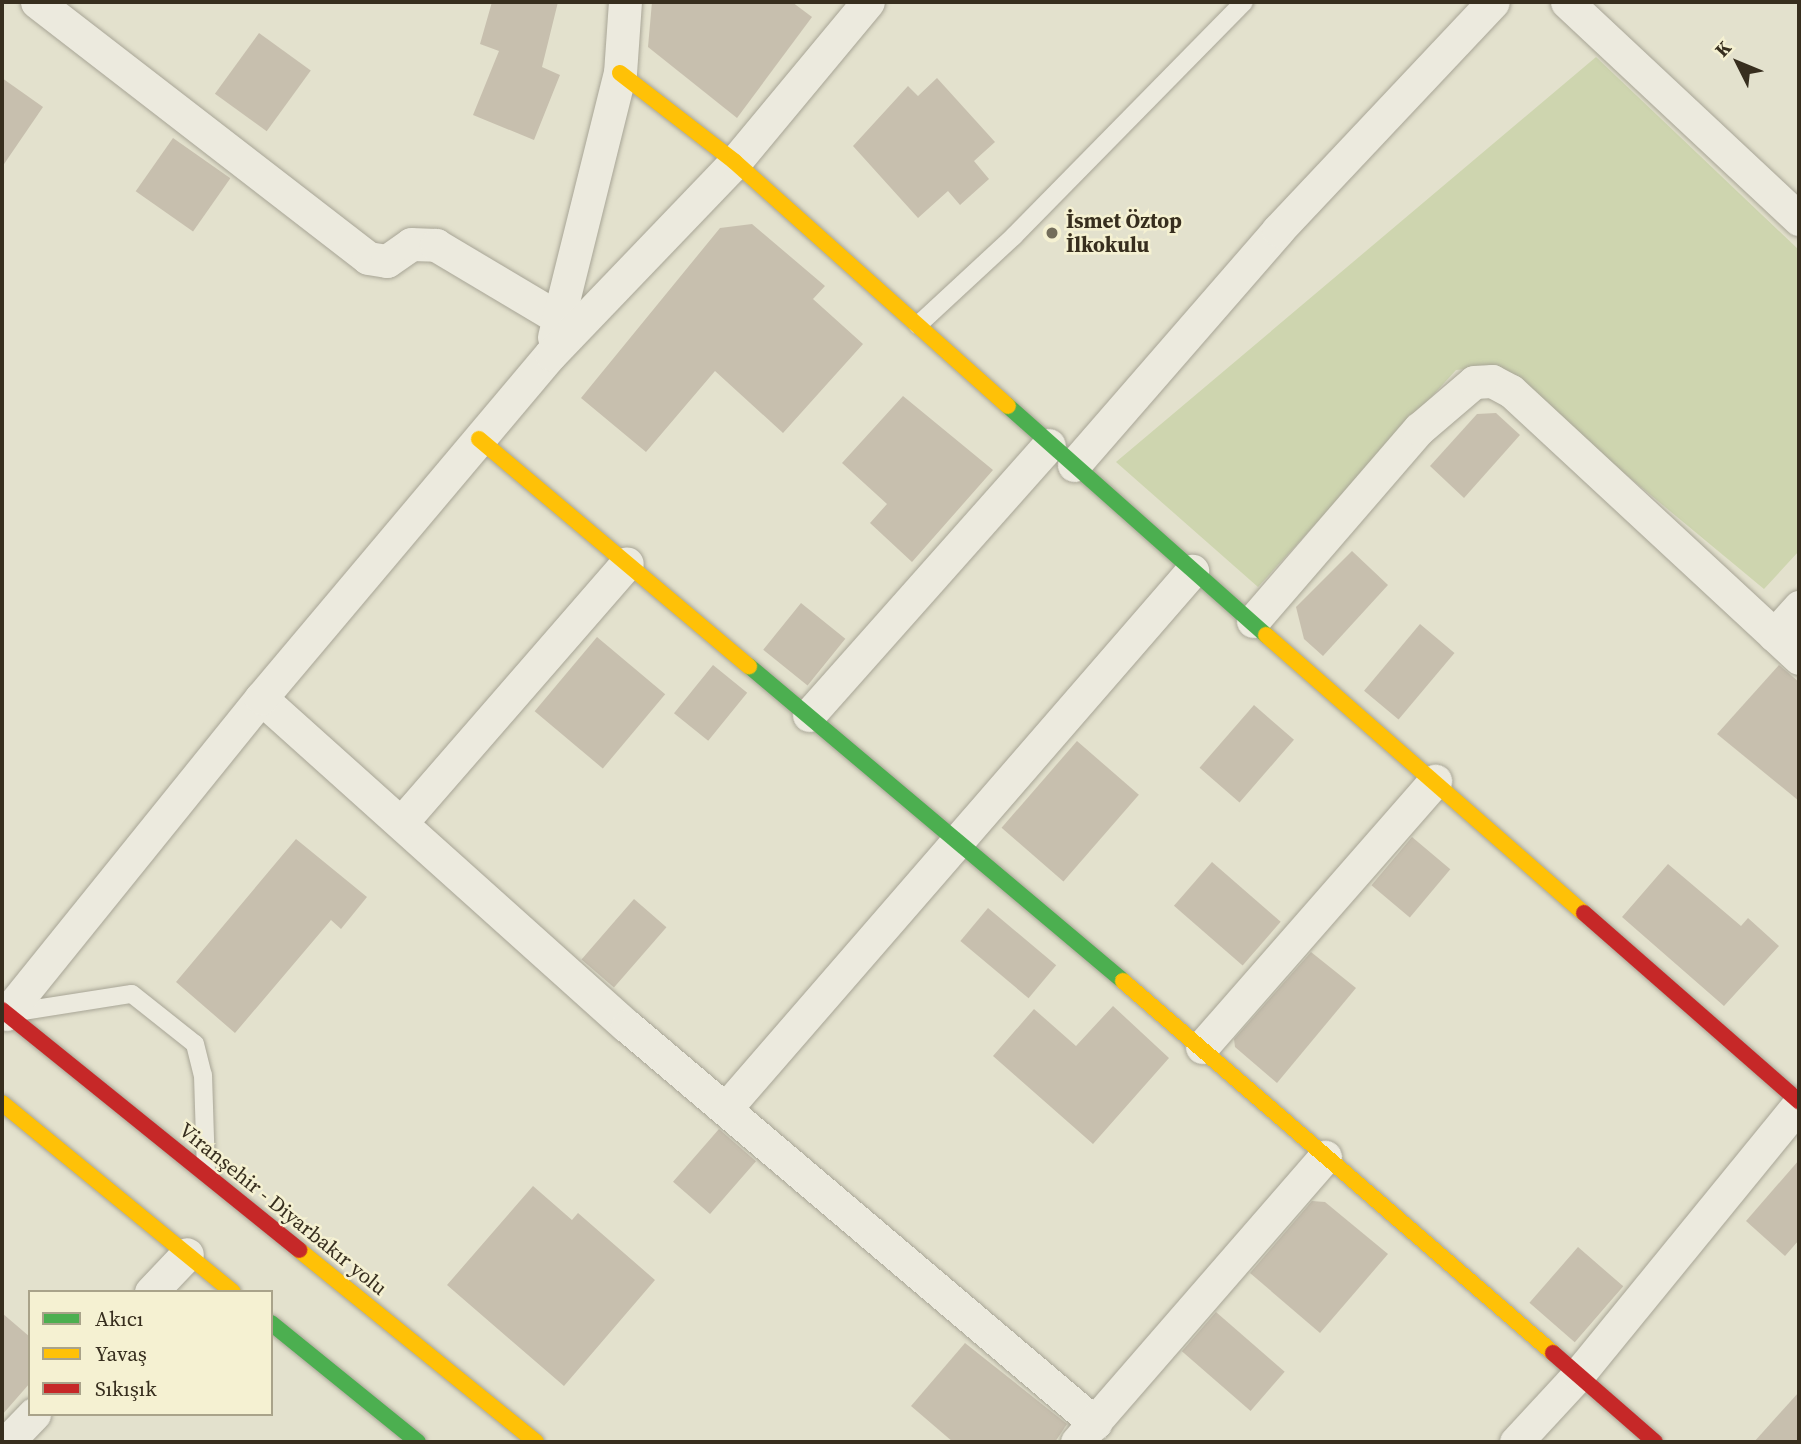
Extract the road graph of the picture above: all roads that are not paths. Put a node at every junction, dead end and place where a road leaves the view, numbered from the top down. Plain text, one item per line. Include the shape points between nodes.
1 (37, 2) edge
2 (625, 2) edge
3 (868, 2) edge
4 (1244, 2) edge
5 (1493, 2) edge
6 (1567, 2) edge
7 (620, 73) junction
8 (734, 162) junction
9 (1799, 219) edge
10 (557, 317) junction
11 (918, 325) junction
12 (551, 354) junction
13 (479, 439) junction
14 (1062, 455) junction
15 (627, 563) junction
16 (1192, 571) junction
17 (1799, 607) edge
18 (1253, 621) junction
19 (1774, 635) junction
20 (1799, 657) edge
21 (261, 698) junction
22 (809, 715) junction
23 (1435, 781) junction
24 (401, 823) junction
25 (958, 840) junction
26 (4, 1012) edge
27 (1202, 1047) junction
28 (1799, 1102) edge
29 (2, 1103) edge
30 (727, 1107) junction
31 (1325, 1157) junction
32 (206, 1172) junction
33 (187, 1254) junction
34 (153, 1290) edge
35 (231, 1290) edge
36 (273, 1325) edge
37 (1578, 1375) junction
38 (32, 1416) edge
39 (1086, 1432) edge
40 (407, 1439) edge
41 (7, 1442) edge
42 (536, 1442) edge
43 (1516, 1442) edge
44 (1655, 1442) edge

1 - 10 street via 368,258 387,261 411,244 436,245
2 - 7 street
3 - 8 street
4 - 11 lane via 1014,236
5 - 14 street
6 - 9 street
7 - 8 street
7 - 10 street
8 - 11 street
8 - 12 street
10 - 12 street
11 - 14 street
12 - 13 street
13 - 15 street
13 - 21 street
14 - 16 street
14 - 22 street
15 - 22 street
15 - 24 street
16 - 18 street
16 - 25 street
17 - 19 street
18 - 19 street via 1419,429 1474,382 1492,381 1511,391
18 - 23 street
19 - 20 street
21 - 24 street
21 - 26 street
22 - 25 street
23 - 27 street
23 - 28 street
24 - 30 street via 627,1026
25 - 27 street
25 - 30 street
26 - 32 street, Viranşehir - Diyarbakır yolu
26 - 32 lane via 132,994 195,1044 203,1075
27 - 31 street
28 - 37 street
29 - 33 street
30 - 39 street
31 - 37 street
31 - 39 street
32 - 42 street, Viranşehir - Diyarbakır yolu
33 - 34 street
33 - 35 street
36 - 40 street
37 - 43 street
37 - 44 street
38 - 41 street

